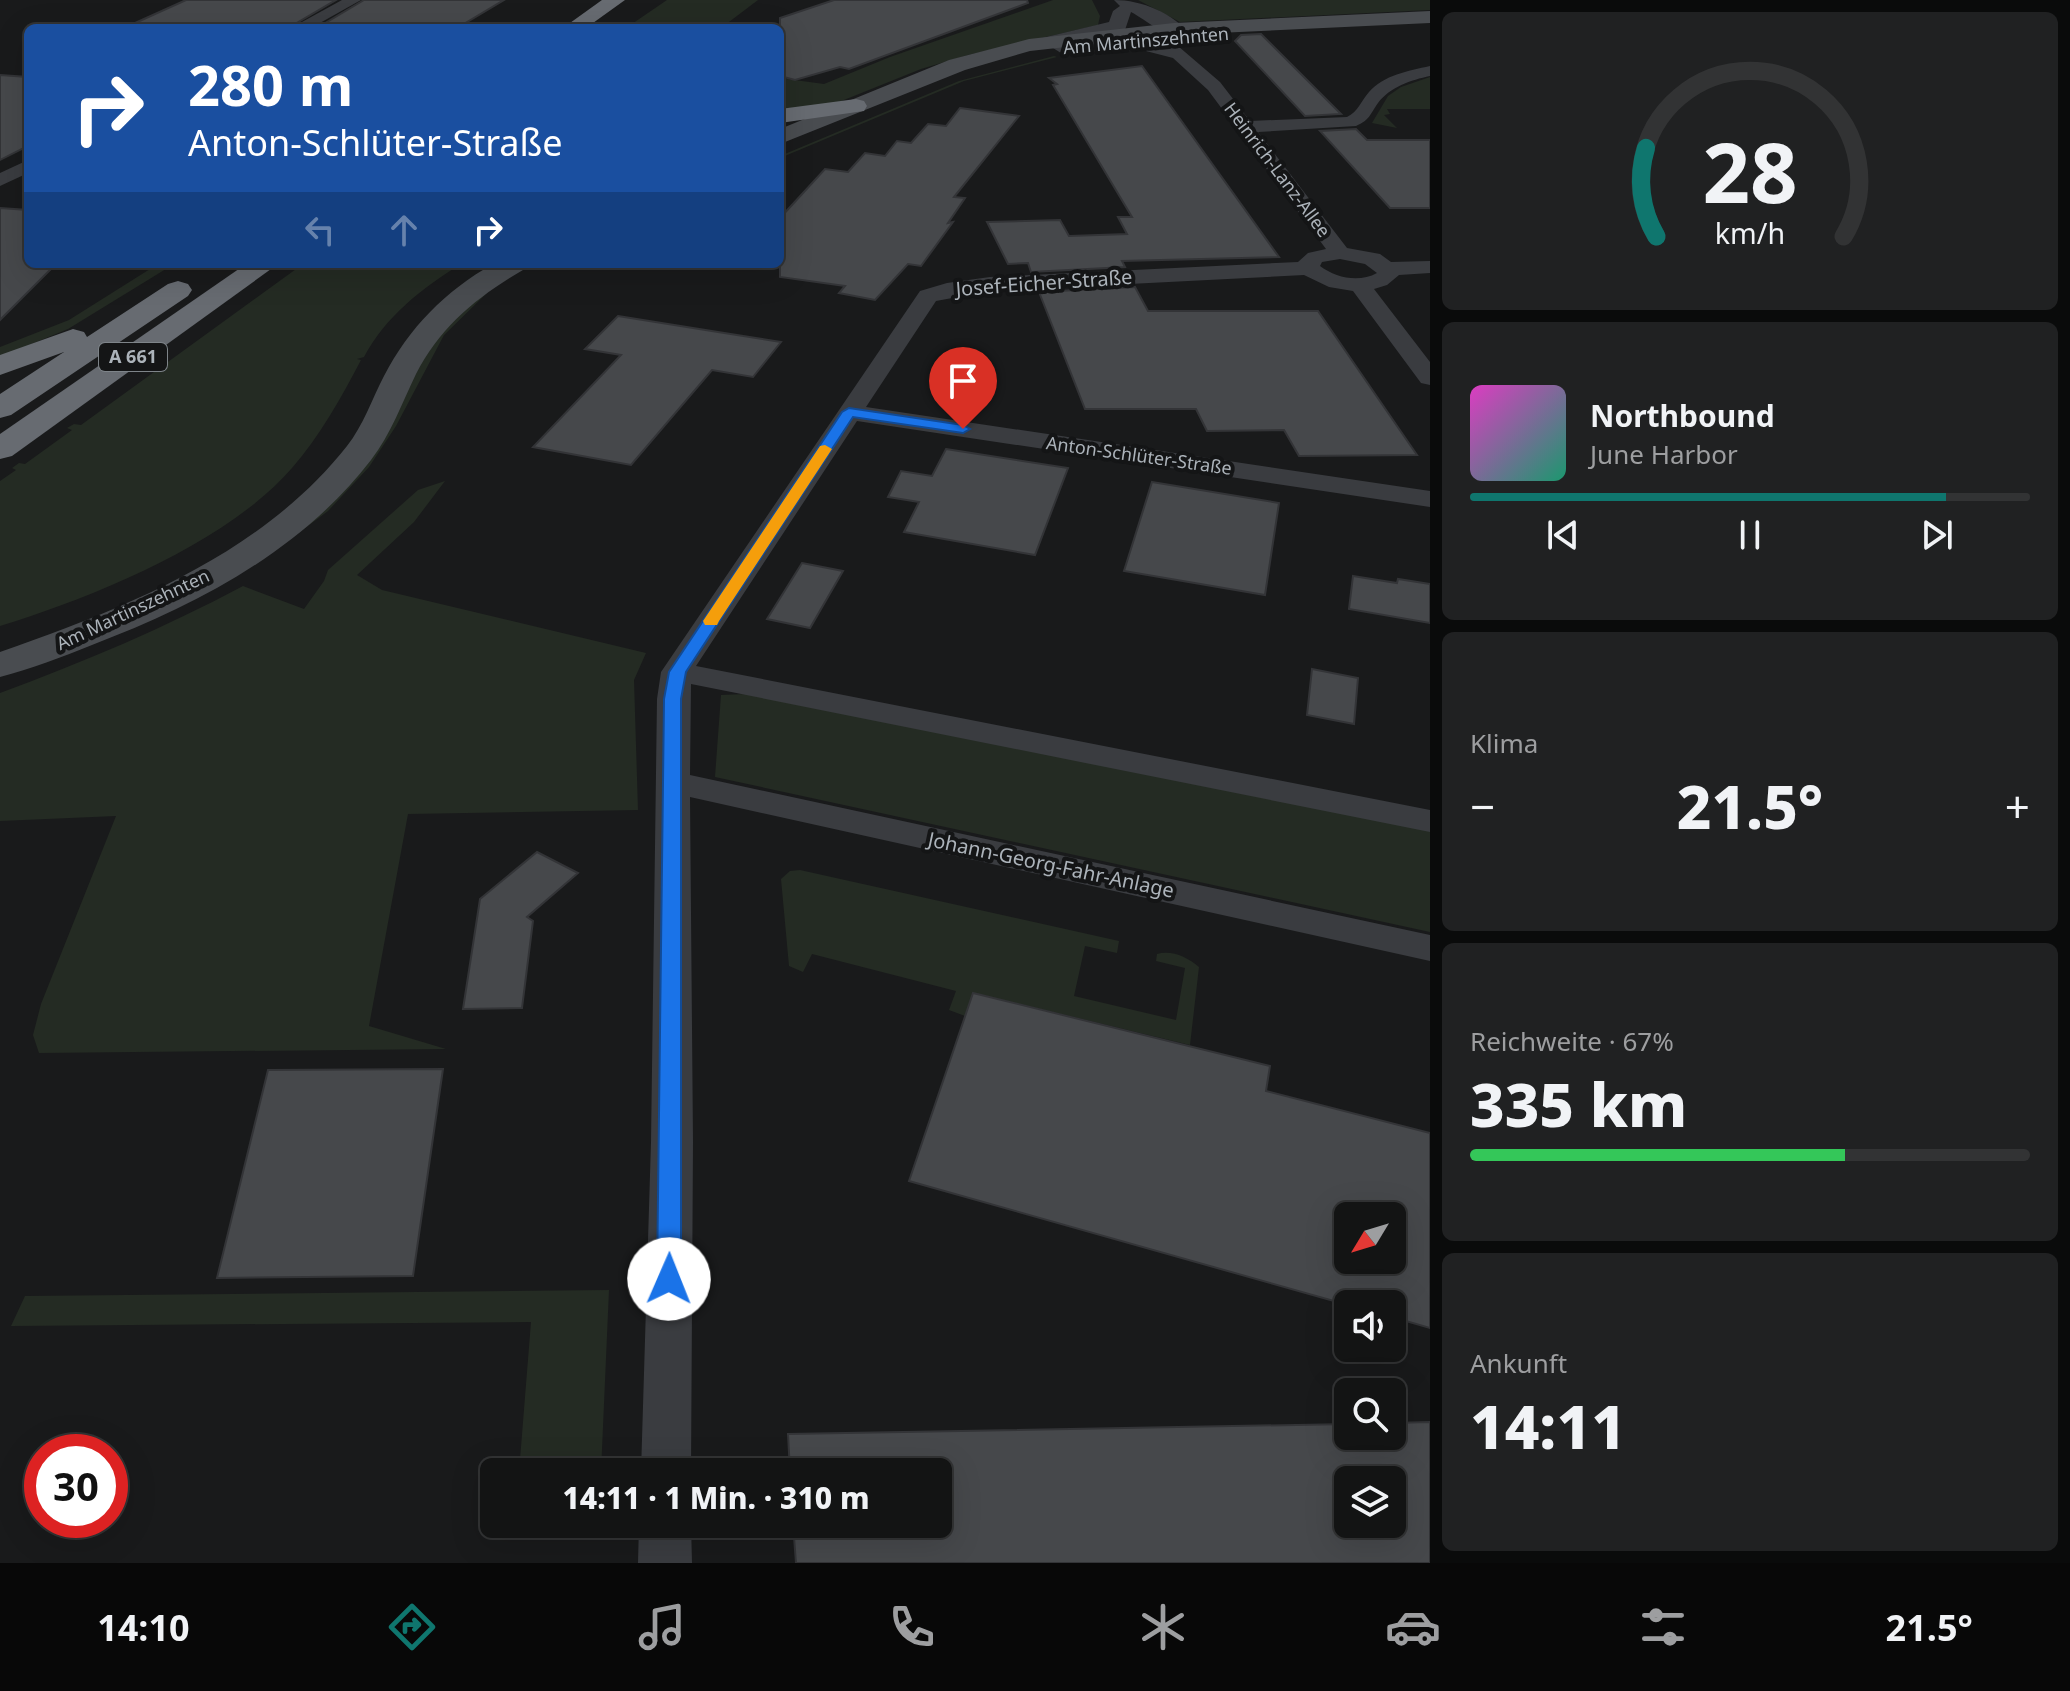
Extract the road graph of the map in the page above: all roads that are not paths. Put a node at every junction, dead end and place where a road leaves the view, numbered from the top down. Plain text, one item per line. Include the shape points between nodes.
1 (354, 0) edge
2 (615, 0) edge
3 (1119, 4) edge
4 (636, 7) dead end
5 (1430, 17) edge
6 (307, 24) edge
7 (579, 24) edge
8 (611, 24) edge
9 (1169, 38) junction
10 (1051, 46) junction
11 (1430, 71) edge
12 (1244, 127) junction
13 (789, 131) edge
14 (24, 168) edge
15 (0, 180) edge
16 (1340, 253) junction
17 (1430, 267) edge
18 (258, 268) edge
19 (473, 268) edge
20 (507, 268) edge
21 (1309, 268) junction
22 (1387, 269) junction
23 (205, 271) dead end
24 (1359, 284) junction
25 (160, 301) junction
26 (0, 366) edge
27 (1430, 378) edge
28 (0, 408) edge
29 (849, 412) junction
30 (0, 449) edge
31 (1430, 499) edge
32 (0, 638) edge
33 (0, 665) edge
34 (677, 672) junction
35 (672, 782) junction
36 (1430, 821) edge
37 (1430, 948) edge
38 (666, 1458) edge
39 (665, 1538) edge
40 (665, 1563) edge

1 - 6 street
2 - 7 highway
3 - 9 street, Am Martinszehnten
3 - 10 street via 1120,24 1112,29
4 - 8 highway
5 - 9 main road, Am Martinszehnten
9 - 10 main road, Am Martinszehnten
9 - 10 street, Heinrich-Lanz-Allee via 1142,45
9 - 12 street, Heinrich-Lanz-Allee
10 - 13 main road, Am Martinszehnten
10 - 13 main road, Am Martinszehnten via 957,65
11 - 12 street via 1402,77 1380,90 1362,117 1350,122
12 - 16 street, Heinrich-Lanz-Allee
14 - 15 street
16 - 21 street via 1315,257
16 - 22 street via 1372,259
17 - 22 street
18 - 30 highway, A 661
19 - 32 main road, Am Martinszehnten via 437,291 401,325 317,461 266,510 148,582
20 - 33 main road, Am Martinszehnten via 459,299 427,331 360,452 303,512 241,556 158,602
21 - 24 street via 1330,280
21 - 29 street, Josef-Eicher-Straße via 947,290 928,296
22 - 24 street via 1382,281
23 - 25 highway, A 661
24 - 27 street
25 - 26 highway, A 661
25 - 28 highway, A 661
29 - 31 street, Anton-Schlüter-Straße
29 - 34 street, Josef-Eicher-Straße
34 - 35 street, Josef-Eicher-Straße
34 - 36 street
35 - 37 street, Johann-Georg-Fahr-Anlage
35 - 38 street, Josef-Eicher-Straße
39 - 40 street

